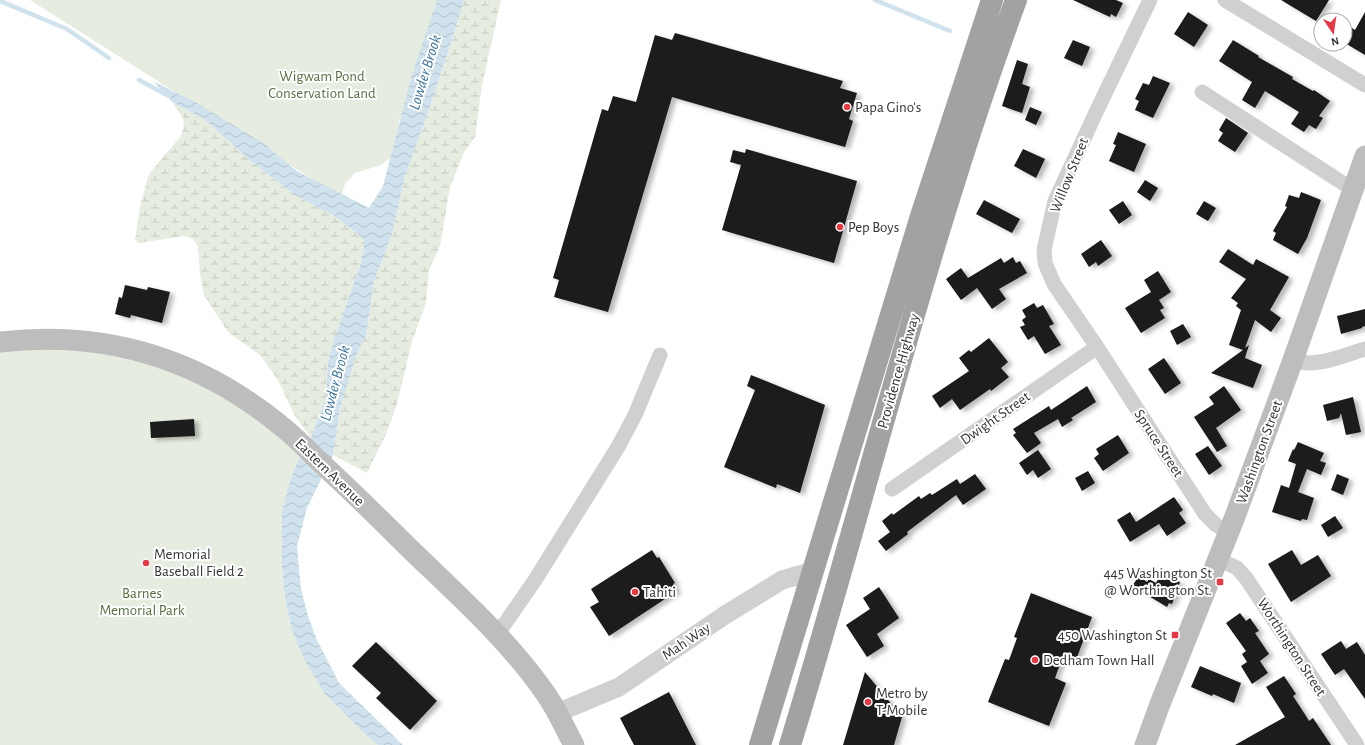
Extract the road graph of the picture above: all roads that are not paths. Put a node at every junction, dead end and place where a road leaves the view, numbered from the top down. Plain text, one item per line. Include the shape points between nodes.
1 (992, 0) edge
2 (1016, 0) edge
3 (1150, 0) edge
4 (1225, 0) edge
5 (1365, 85) edge
6 (1202, 92) dead end
7 (1365, 156) edge
8 (1352, 189) junction
9 (0, 342) edge
10 (1097, 347) junction
11 (1365, 349) edge
12 (660, 355) dead end
13 (1293, 360) junction
14 (892, 489) dead end
15 (1229, 532) junction
16 (1218, 559) junction
17 (814, 571) junction
18 (497, 635) junction
19 (557, 713) junction
20 (574, 745) edge
21 (760, 745) edge
22 (790, 745) edge
23 (1145, 745) edge
24 (1357, 745) edge

1 - 17 highway, Providence Highway via 922,216
2 - 22 highway, Providence Highway via 934,245
3 - 10 street, Willow Street via 1056,201 1044,250 1045,263 1054,284
4 - 5 street
6 - 8 street
7 - 8 main road, Washington Street
8 - 13 main road, Washington Street
9 - 18 main road, Eastern Avenue via 45,339 93,342 141,352 161,357 201,374 239,395 281,426 341,481
10 - 14 street, Dwight Street
10 - 15 street, Spruce Street via 1205,514 1216,525
11 - 13 street via 1312,364
12 - 18 street via 635,416 618,447 535,580
13 - 15 main road, Washington Street
15 - 16 main road, Washington Street
16 - 23 main road, Washington Street
16 - 24 street, Worthington Street via 1237,568 1246,578
17 - 19 street, Mah Way via 782,580 725,614 618,687
17 - 21 highway, Providence Highway
18 - 19 main road, Eastern Avenue via 527,668
19 - 20 main road, Eastern Avenue

